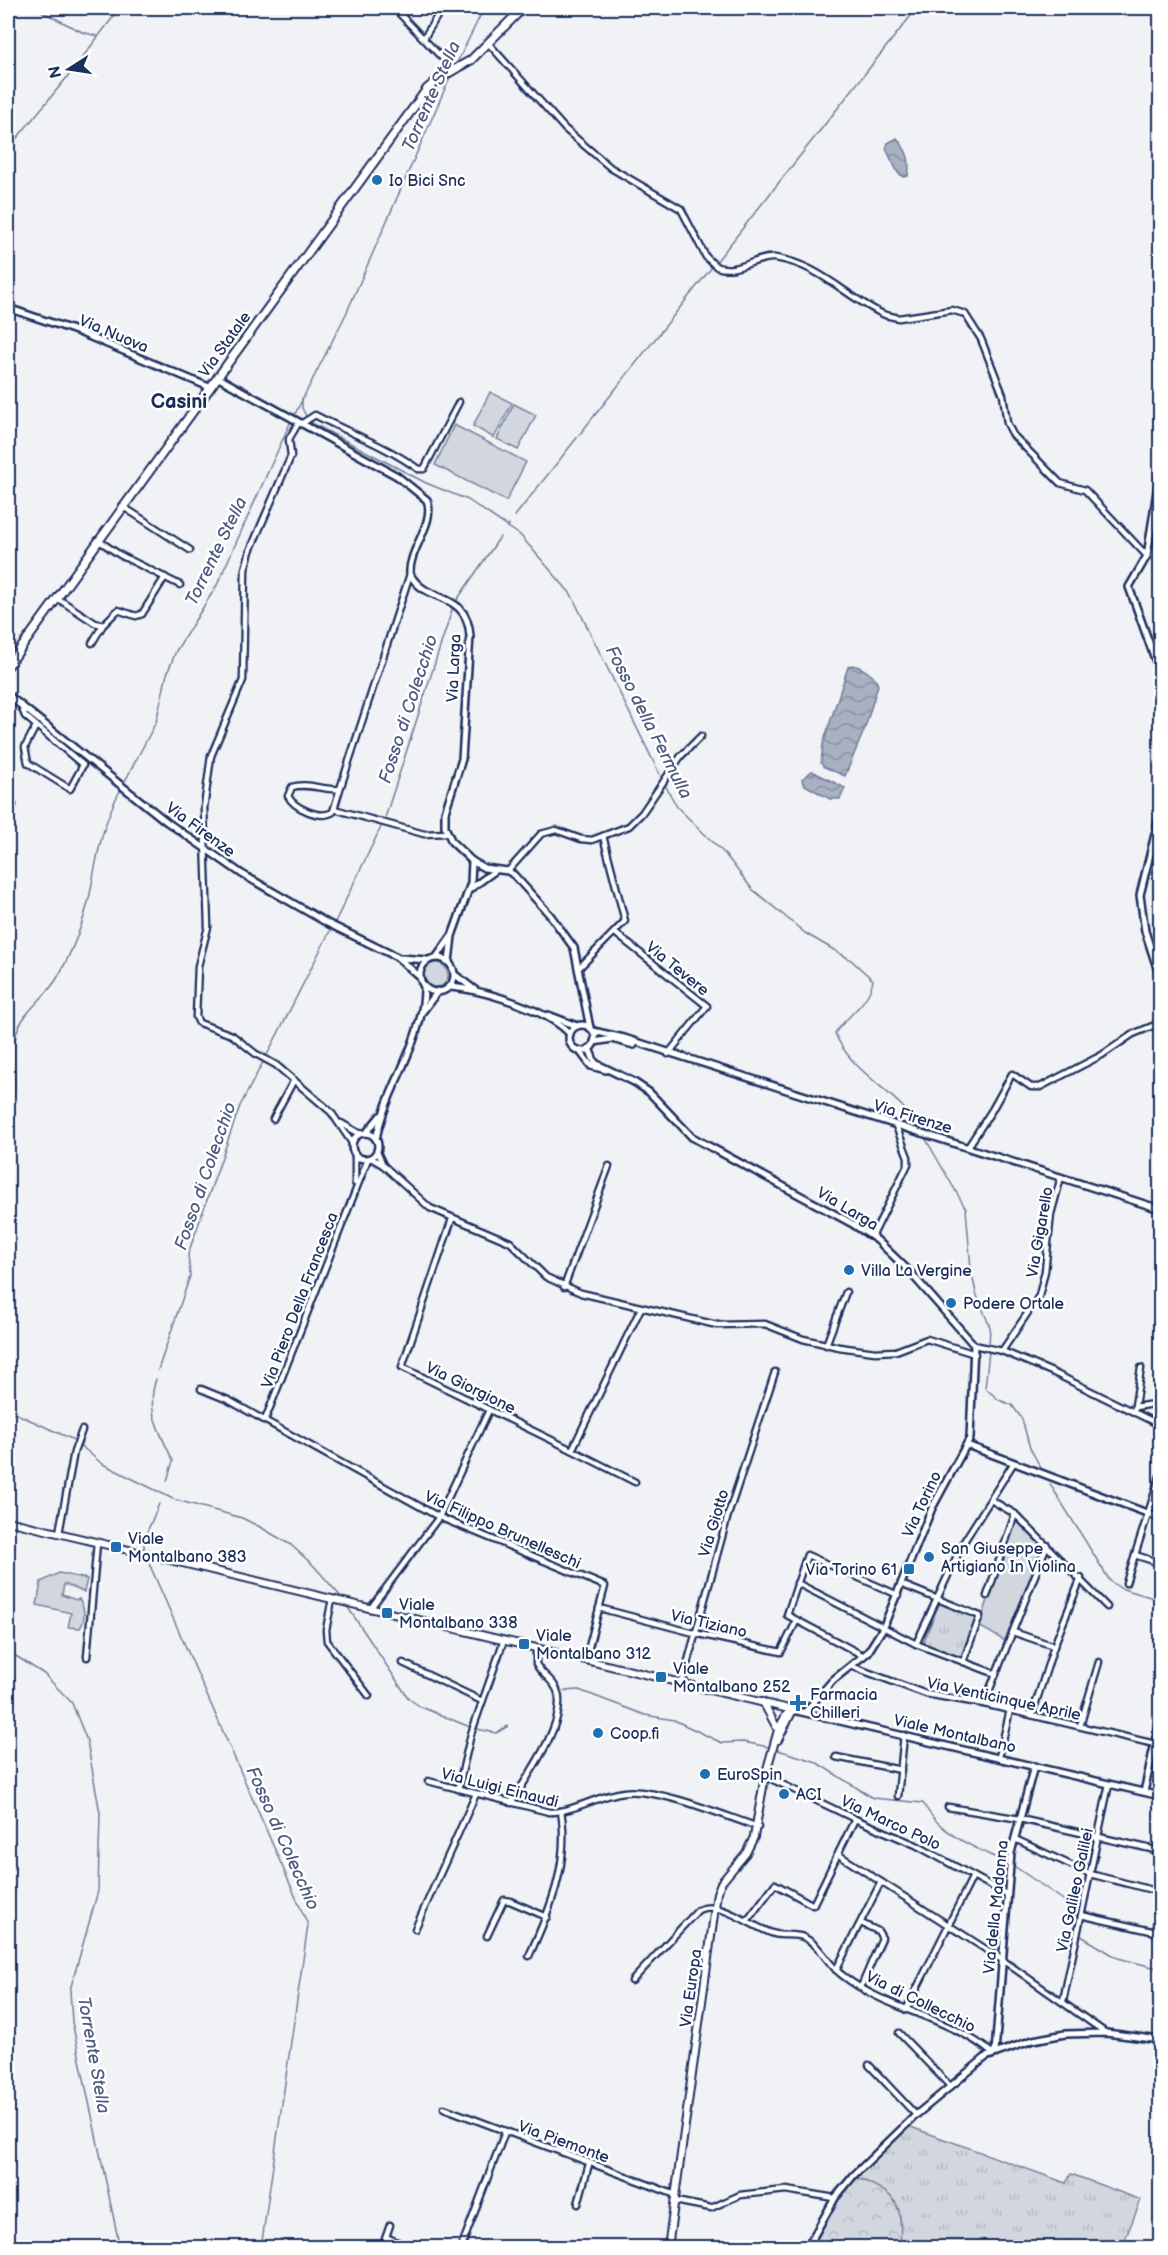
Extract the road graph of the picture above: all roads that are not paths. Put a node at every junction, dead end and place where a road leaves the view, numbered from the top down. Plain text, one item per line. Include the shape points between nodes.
1 (394, 8) edge
2 (442, 8) edge
3 (523, 8) edge
4 (424, 38) junction
5 (489, 44) junction
6 (451, 72) junction
7 (8, 308) edge
8 (218, 377) junction
9 (209, 387) junction
10 (459, 402) dead end
11 (300, 422) junction
12 (1161, 472) edge
13 (123, 506) junction
14 (1153, 522) junction
15 (1161, 523) edge
16 (98, 540) junction
17 (190, 550) dead end
18 (1147, 556) junction
19 (410, 574) junction
20 (165, 577) junction
21 (180, 585) dead end
22 (56, 598) junction
23 (103, 625) junction
24 (92, 643) dead end
25 (9, 662) edge
26 (1161, 673) edge
27 (8, 695) edge
28 (21, 706) junction
29 (36, 726) junction
30 (701, 736) dead end
31 (340, 789) junction
32 (13, 805) dead end
33 (334, 809) junction
34 (8, 813) edge
35 (1161, 814) edge
36 (447, 833) junction
37 (603, 836) junction
38 (204, 848) junction
39 (471, 861) junction
40 (497, 869) junction
41 (508, 871) junction
42 (469, 890) junction
43 (615, 933) junction
44 (452, 936) junction
45 (397, 957) junction
46 (436, 958) junction
47 (427, 960) junction
48 (448, 962) junction
49 (580, 967) junction
50 (454, 974) junction
51 (420, 976) junction
52 (1161, 976) edge
53 (424, 986) junction
54 (448, 987) junction
55 (477, 991) junction
56 (438, 992) junction
57 (532, 1011) junction
58 (586, 1012) junction
59 (421, 1015) junction
60 (1161, 1023) edge
61 (580, 1025) junction
62 (592, 1029) junction
63 (570, 1034) junction
64 (594, 1042) junction
65 (589, 1048) junction
66 (579, 1050) junction
67 (657, 1051) junction
68 (668, 1054) junction
69 (608, 1071) junction
70 (294, 1080) junction
71 (383, 1113) junction
72 (273, 1119) dead end
73 (339, 1121) junction
74 (896, 1125) junction
75 (363, 1134) junction
76 (376, 1139) junction
77 (352, 1143) junction
78 (968, 1147) junction
79 (377, 1152) junction
80 (355, 1154) junction
81 (369, 1159) junction
82 (383, 1165) junction
83 (609, 1166) dead end
84 (1060, 1177) junction
85 (354, 1188) junction
86 (1161, 1209) edge
87 (452, 1219) junction
88 (872, 1237) junction
89 (564, 1287) junction
90 (846, 1292) dead end
91 (641, 1308) junction
92 (967, 1334) junction
93 (826, 1344) junction
94 (974, 1345) junction
95 (959, 1348) junction
96 (1002, 1351) junction
97 (975, 1354) junction
98 (1141, 1368) dead end
99 (774, 1372) dead end
100 (201, 1389) dead end
101 (1161, 1403) edge
102 (489, 1410) junction
103 (1134, 1410) junction
104 (265, 1419) junction
105 (1161, 1425) edge
106 (82, 1430) dead end
107 (967, 1445) junction
108 (572, 1450) junction
109 (1013, 1464) junction
110 (1161, 1476) edge
111 (635, 1482) dead end
112 (991, 1500) junction
113 (1015, 1514) junction
114 (1148, 1514) junction
115 (439, 1517) junction
116 (1161, 1518) edge
117 (8, 1521) edge
118 (59, 1533) junction
119 (97, 1543) junction
120 (1047, 1545) junction
121 (1136, 1555) junction
122 (1161, 1563) edge
123 (1081, 1578) junction
124 (797, 1582) junction
125 (1126, 1582) dead end
126 (903, 1585) junction
127 (898, 1595) junction
128 (987, 1596) dead end
129 (937, 1598) junction
130 (334, 1600) junction
131 (1107, 1607) dead end
132 (599, 1608) junction
133 (370, 1609) junction
134 (796, 1622) junction
135 (883, 1628) junction
136 (1013, 1632) junction
137 (693, 1633) junction
138 (504, 1639) junction
139 (916, 1644) junction
140 (1054, 1646) junction
141 (536, 1647) junction
142 (864, 1656) junction
143 (87, 1657) dead end
144 (586, 1658) junction
145 (963, 1662) junction
146 (1099, 1662) dead end
147 (403, 1663) dead end
148 (851, 1666) junction
149 (996, 1674) junction
150 (682, 1683) junction
151 (369, 1696) dead end
152 (482, 1701) junction
153 (763, 1702) junction
154 (984, 1704) junction
155 (793, 1710) junction
156 (1010, 1710) junction
157 (805, 1712) junction
158 (1032, 1715) junction
159 (1161, 1720) edge
160 (1080, 1726) junction
161 (778, 1730) junction
162 (904, 1735) junction
163 (1155, 1744) junction
164 (774, 1745) junction
165 (837, 1757) dead end
166 (999, 1757) junction
167 (1034, 1766) junction
168 (901, 1770) junction
169 (765, 1776) junction
170 (428, 1781) dead end
171 (1109, 1784) junction
172 (458, 1789) junction
173 (1144, 1792) junction
174 (476, 1794) junction
175 (898, 1796) dead end
176 (1161, 1796) edge
177 (511, 1803) junction
178 (948, 1807) dead end
179 (561, 1811) junction
180 (855, 1819) junction
181 (1020, 1819) junction
182 (758, 1827) junction
183 (1098, 1838) junction
184 (1015, 1839) junction
185 (1161, 1851) edge
186 (839, 1855) junction
187 (1090, 1874) junction
188 (973, 1876) junction
189 (881, 1882) junction
190 (1161, 1892) edge
191 (1006, 1893) junction
192 (1161, 1906) edge
193 (714, 1910) junction
194 (1081, 1915) junction
195 (547, 1917) junction
196 (747, 1921) junction
197 (861, 1923) junction
198 (949, 1924) junction
199 (415, 1929) dead end
200 (1158, 1932) edge
201 (487, 1936) dead end
202 (529, 1956) dead end
203 (1001, 1959) junction
204 (836, 1970) junction
205 (632, 1981) dead end
206 (861, 1987) junction
207 (1063, 2001) junction
208 (906, 2010) junction
209 (899, 2033) dead end
210 (1106, 2033) junction
211 (1161, 2040) edge
212 (994, 2053) junction
213 (869, 2065) dead end
214 (949, 2085) junction
215 (444, 2108) dead end
216 (916, 2115) junction
217 (505, 2132) junction
218 (589, 2164) junction
219 (675, 2198) junction
220 (835, 2198) junction
221 (578, 2204) dead end
222 (390, 2225) dead end
223 (386, 2237) junction
224 (382, 2247) edge
225 (411, 2247) edge
226 (461, 2247) edge
227 (668, 2247) edge
228 (807, 2247) edge

1 - 4 street
2 - 4 street
3 - 5 main road
4 - 6 street
5 - 6 main road, Via Statale
5 - 18 street via 565,129 611,168 681,208 717,267 739,268 772,257 802,265 885,315 899,318 952,310 965,314 981,339 1004,395 1007,423 1013,435 1060,483 1085,490
6 - 8 main road, Via Statale via 428,89
7 - 9 street, Via Nuova via 76,331
8 - 9 main road, Via Statale
8 - 11 street
9 - 13 main road, Via Statale
10 - 11 street via 424,469 317,415
11 - 19 street via 425,496 429,509
11 - 38 street via 289,440 291,456 245,569 243,680 211,756 204,808
12 - 14 street
13 - 16 main road, Via Statale
13 - 17 street
14 - 15 street
14 - 18 street
16 - 20 street
16 - 22 main road, Via Statale
18 - 26 street via 1129,587
19 - 31 street
19 - 36 street, Via Larga via 423,591 459,607 469,628 462,759 445,812
20 - 21 street
20 - 23 street via 142,614 118,610
22 - 23 street
22 - 25 main road, Via Statale
23 - 24 street
27 - 28 street, Via Firenze
28 - 29 street via 24,716
28 - 38 street, Via Firenze
29 - 29 street via 83,765 70,789 28,763 25,747
30 - 37 street via 658,786 635,821
31 - 33 street
31 - 33 street via 300,784 292,786 288,796 292,804 323,815
32 - 34 street
33 - 36 street via 424,834
35 - 52 street via 1140,895 1145,931
36 - 39 street
37 - 41 street via 581,839 556,830 541,834
37 - 43 street via 625,921
38 - 45 street, Via Firenze via 323,921
38 - 70 street via 208,927 198,966 196,1020 232,1035
39 - 40 street
39 - 42 street
40 - 41 street
40 - 42 street
41 - 49 street via 566,934
42 - 44 street
43 - 49 street
43 - 68 street, Via Tevere via 707,1006
44 - 46 street
44 - 48 street
45 - 47 street, Via Firenze
45 - 51 street, Via Firenze
46 - 47 street, Via Firenze
46 - 48 street
47 - 51 street
48 - 50 street, Via Firenze
49 - 58 street
50 - 54 street
50 - 55 street, Via Firenze
51 - 53 street, Via Firenze
53 - 56 street
53 - 59 street
54 - 55 street, Via Firenze
54 - 56 street
55 - 57 street, Via Firenze
56 - 59 street
57 - 61 street, Via Firenze
57 - 63 street, Via Firenze via 556,1022
58 - 61 street
58 - 62 street
59 - 71 street
60 - 78 street via 1133,1034 1040,1087 1031,1087 1012,1074
61 - 62 street, Via Firenze
61 - 63 street
62 - 64 street
62 - 67 street, Via Firenze
63 - 66 street, Via Firenze via 570,1043
64 - 65 street
64 - 67 street, Via Firenze via 612,1040
65 - 66 street
65 - 69 street, Via Larga via 593,1061
66 - 69 street, Via Larga via 591,1066
67 - 68 street, Via Firenze
68 - 74 street, Via Firenze
69 - 88 street, Via Larga via 649,1092 692,1137
70 - 72 street
70 - 73 street
71 - 75 street
71 - 76 street
73 - 75 street
73 - 77 street
74 - 78 street, Via Firenze
74 - 88 street via 908,1164
75 - 76 street
75 - 77 street
76 - 79 street
77 - 80 street
78 - 84 street, Via Firenze
79 - 81 street
79 - 82 street
80 - 81 street
80 - 85 street
81 - 82 street
81 - 85 street
82 - 87 street via 430,1208
83 - 89 street
84 - 86 street, Via Firenze
84 - 96 street, Via Gigarello via 1039,1296
85 - 104 street, Via Piero Della Francesca
87 - 89 street via 510,1242 546,1277
87 - 102 street, Via Giorgione via 402,1367
88 - 92 street, Via Larga
89 - 91 street
90 - 93 street
91 - 93 street via 717,1325 765,1324
91 - 108 street
92 - 94 street, Via Larga
92 - 95 street via 966,1344
93 - 95 street via 875,1352 896,1351 927,1339
94 - 96 street
94 - 97 street, Via Torino
95 - 97 street
96 - 103 street
97 - 107 street, Via Torino via 973,1414
98 - 103 street
99 - 137 street, Via Giotto
100 - 104 street, Via Filippo Brunelleschi
101 - 103 street
102 - 108 street, Via Giorgione
102 - 115 street
103 - 105 street
104 - 115 street, Via Filippo Brunelleschi
106 - 118 street
107 - 109 street
107 - 126 street, Via Torino via 932,1508
108 - 111 street, Via Giorgione
109 - 112 street
109 - 114 street
110 - 114 street
112 - 113 street
112 - 129 street via 963,1544
113 - 120 street
113 - 128 street
114 - 116 street
114 - 121 street
115 - 132 street, Via Filippo Brunelleschi via 605,1586
115 - 133 street
117 - 118 main road, Viale Montalbano
118 - 119 main road, Viale Montalbano
119 - 130 main road, Viale Montalbano
119 - 143 street
120 - 123 street
120 - 136 street
121 - 122 street
121 - 125 street
123 - 131 street
123 - 140 street
124 - 127 street via 807,1555
124 - 134 street via 787,1615
124 - 135 street
126 - 127 street, Via Torino
126 - 129 street
127 - 135 street, Via Torino
129 - 139 street
129 - 145 street via 980,1616
130 - 133 main road, Viale Montalbano
130 - 151 street via 326,1627 327,1641
132 - 137 street, Via Tiziano
132 - 144 street, Via Filippo Brunelleschi
133 - 138 main road, Viale Montalbano
134 - 137 street, Via Tiziano via 781,1652
134 - 142 street
135 - 139 street
135 - 142 street, Via Torino
136 - 140 street
136 - 149 street
137 - 150 street, Via Giotto
138 - 141 main road, Viale Montalbano
138 - 152 street
139 - 145 street
140 - 158 street
141 - 144 main road, Viale Montalbano
141 - 177 street via 536,1664 556,1688 558,1708 548,1740
142 - 148 street, Via Torino
144 - 150 main road, Viale Montalbano
145 - 149 street
146 - 160 street
147 - 152 street
148 - 154 street, Via Venticinque Aprile via 917,1691
148 - 157 street, Via Torino
149 - 154 street
150 - 153 main road, Viale Montalbano
152 - 172 street
153 - 155 main road, Viale Montalbano
153 - 161 main road
154 - 156 street, Via Venticinque Aprile
155 - 157 street, Viale Montalbano
155 - 161 main road
155 - 164 main road
156 - 158 street, Via Venticinque Aprile
156 - 166 street
157 - 162 street, Viale Montalbano
158 - 160 street, Via Venticinque Aprile
159 - 163 street
160 - 163 street, Via Venticinque Aprile
161 - 164 main road
162 - 166 street, Viale Montalbano
162 - 168 street
163 - 173 street
164 - 169 main road, Via Europa
165 - 168 street
166 - 167 street, Viale Montalbano
167 - 171 street, Viale Montalbano
167 - 181 street, Via della Madonna
168 - 175 street
169 - 180 street, Via Marco Polo
169 - 182 main road, Via Europa
170 - 172 street, Via Luigi Einaudi
171 - 173 street, Viale Montalbano
171 - 183 street, Via Galileo Galilei
172 - 174 street, Via Luigi Einaudi
173 - 176 street, Viale Montalbano
174 - 177 street, Via Luigi Einaudi
174 - 199 street
177 - 179 street, Via Luigi Einaudi via 544,1812
178 - 181 street
179 - 182 street via 611,1794 643,1791
179 - 195 street, Via Luigi Einaudi via 565,1850
180 - 186 street
180 - 188 street, Via Marco Polo via 916,1845
181 - 183 street
181 - 184 street, Via della Madonna
182 - 193 main road, Via Europa via 746,1852 721,1883
183 - 185 street
183 - 187 street, Via Galileo Galilei
184 - 187 street
184 - 191 street, Via della Madonna
186 - 189 street
186 - 196 street via 813,1905 775,1884
187 - 190 street
187 - 194 street, Via Galileo Galilei
188 - 191 street, Via Marco Polo
188 - 198 street
189 - 197 street
189 - 198 street
191 - 203 street, Via della Madonna
192 - 200 street
193 - 196 street, Via di Collecchio
193 - 205 street via 698,1910
193 - 219 main road, Via Europa
194 - 200 street
194 - 207 street, Via Galileo Galilei
195 - 201 street via 504,1900
195 - 202 street, Via Luigi Einaudi
196 - 204 street, Via di Collecchio via 776,1934 801,1936 814,1944
197 - 204 street
197 - 206 street via 878,1931 882,1938
198 - 203 street
198 - 208 street
203 - 207 street
203 - 212 street, Via della Madonna
204 - 206 street, Via di Collecchio
206 - 208 street, Via di Collecchio
207 - 210 street
208 - 212 street, Via di Collecchio via 968,2036
209 - 214 street
210 - 211 street
210 - 212 street via 1052,2036
212 - 214 street
213 - 216 street
214 - 216 street
215 - 217 street, Via Piemonte
216 - 220 street
217 - 218 street, Via Piemonte
217 - 226 street
218 - 219 street, Via Piemonte
218 - 221 street
219 - 220 street, Via Piemonte via 711,2208 740,2194 786,2190
219 - 227 main road, Via Europa
220 - 228 street
222 - 223 street
223 - 224 street
223 - 225 street

